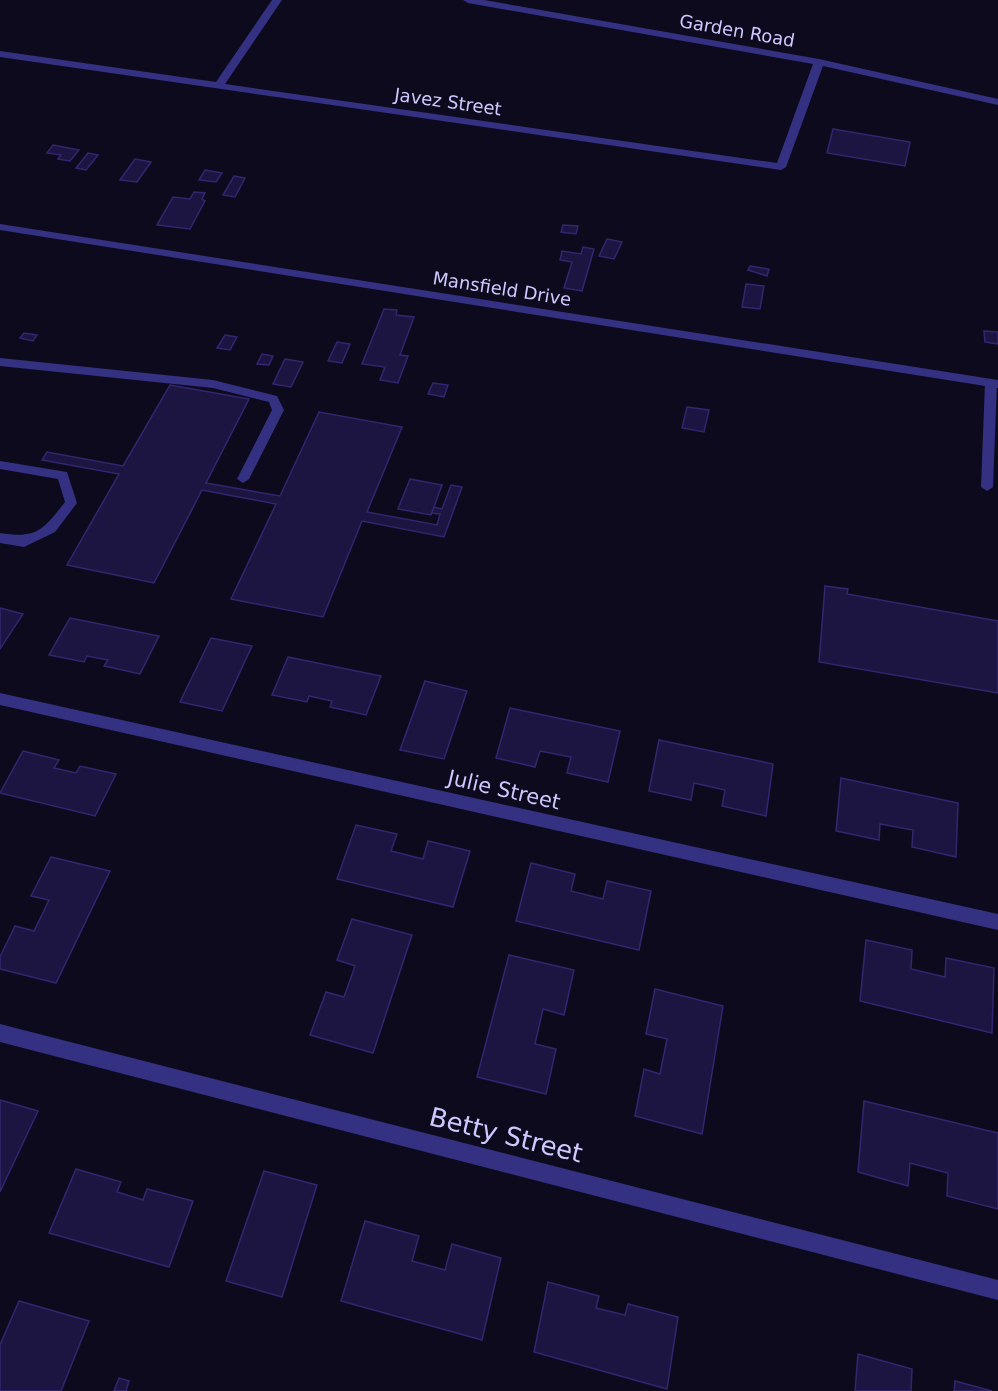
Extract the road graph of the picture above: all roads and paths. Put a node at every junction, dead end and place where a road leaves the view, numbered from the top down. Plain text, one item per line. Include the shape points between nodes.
1 (277, 0) edge
2 (468, 0) edge
3 (0, 54) edge
4 (819, 62) junction
5 (218, 86) junction
6 (998, 102) edge
7 (0, 226) edge
8 (0, 362) edge
9 (994, 383) edge
10 (0, 465) edge
11 (243, 479) dead end
12 (987, 487) dead end
13 (0, 538) edge
14 (0, 699) edge
15 (998, 922) edge
16 (0, 1033) edge
17 (998, 1290) edge

1 - 5 street
2 - 4 street, Garden Road
3 - 5 street, Javez Street
4 - 5 street, Javez Street via 780,166
4 - 6 street, Garden Road
7 - 9 street, Mansfield Drive
8 - 11 lane via 213,384 273,399 278,410
9 - 12 lane
10 - 13 lane via 63,475 71,503 51,529 24,542
14 - 15 street, Julie Street
16 - 17 street, Betty Street

